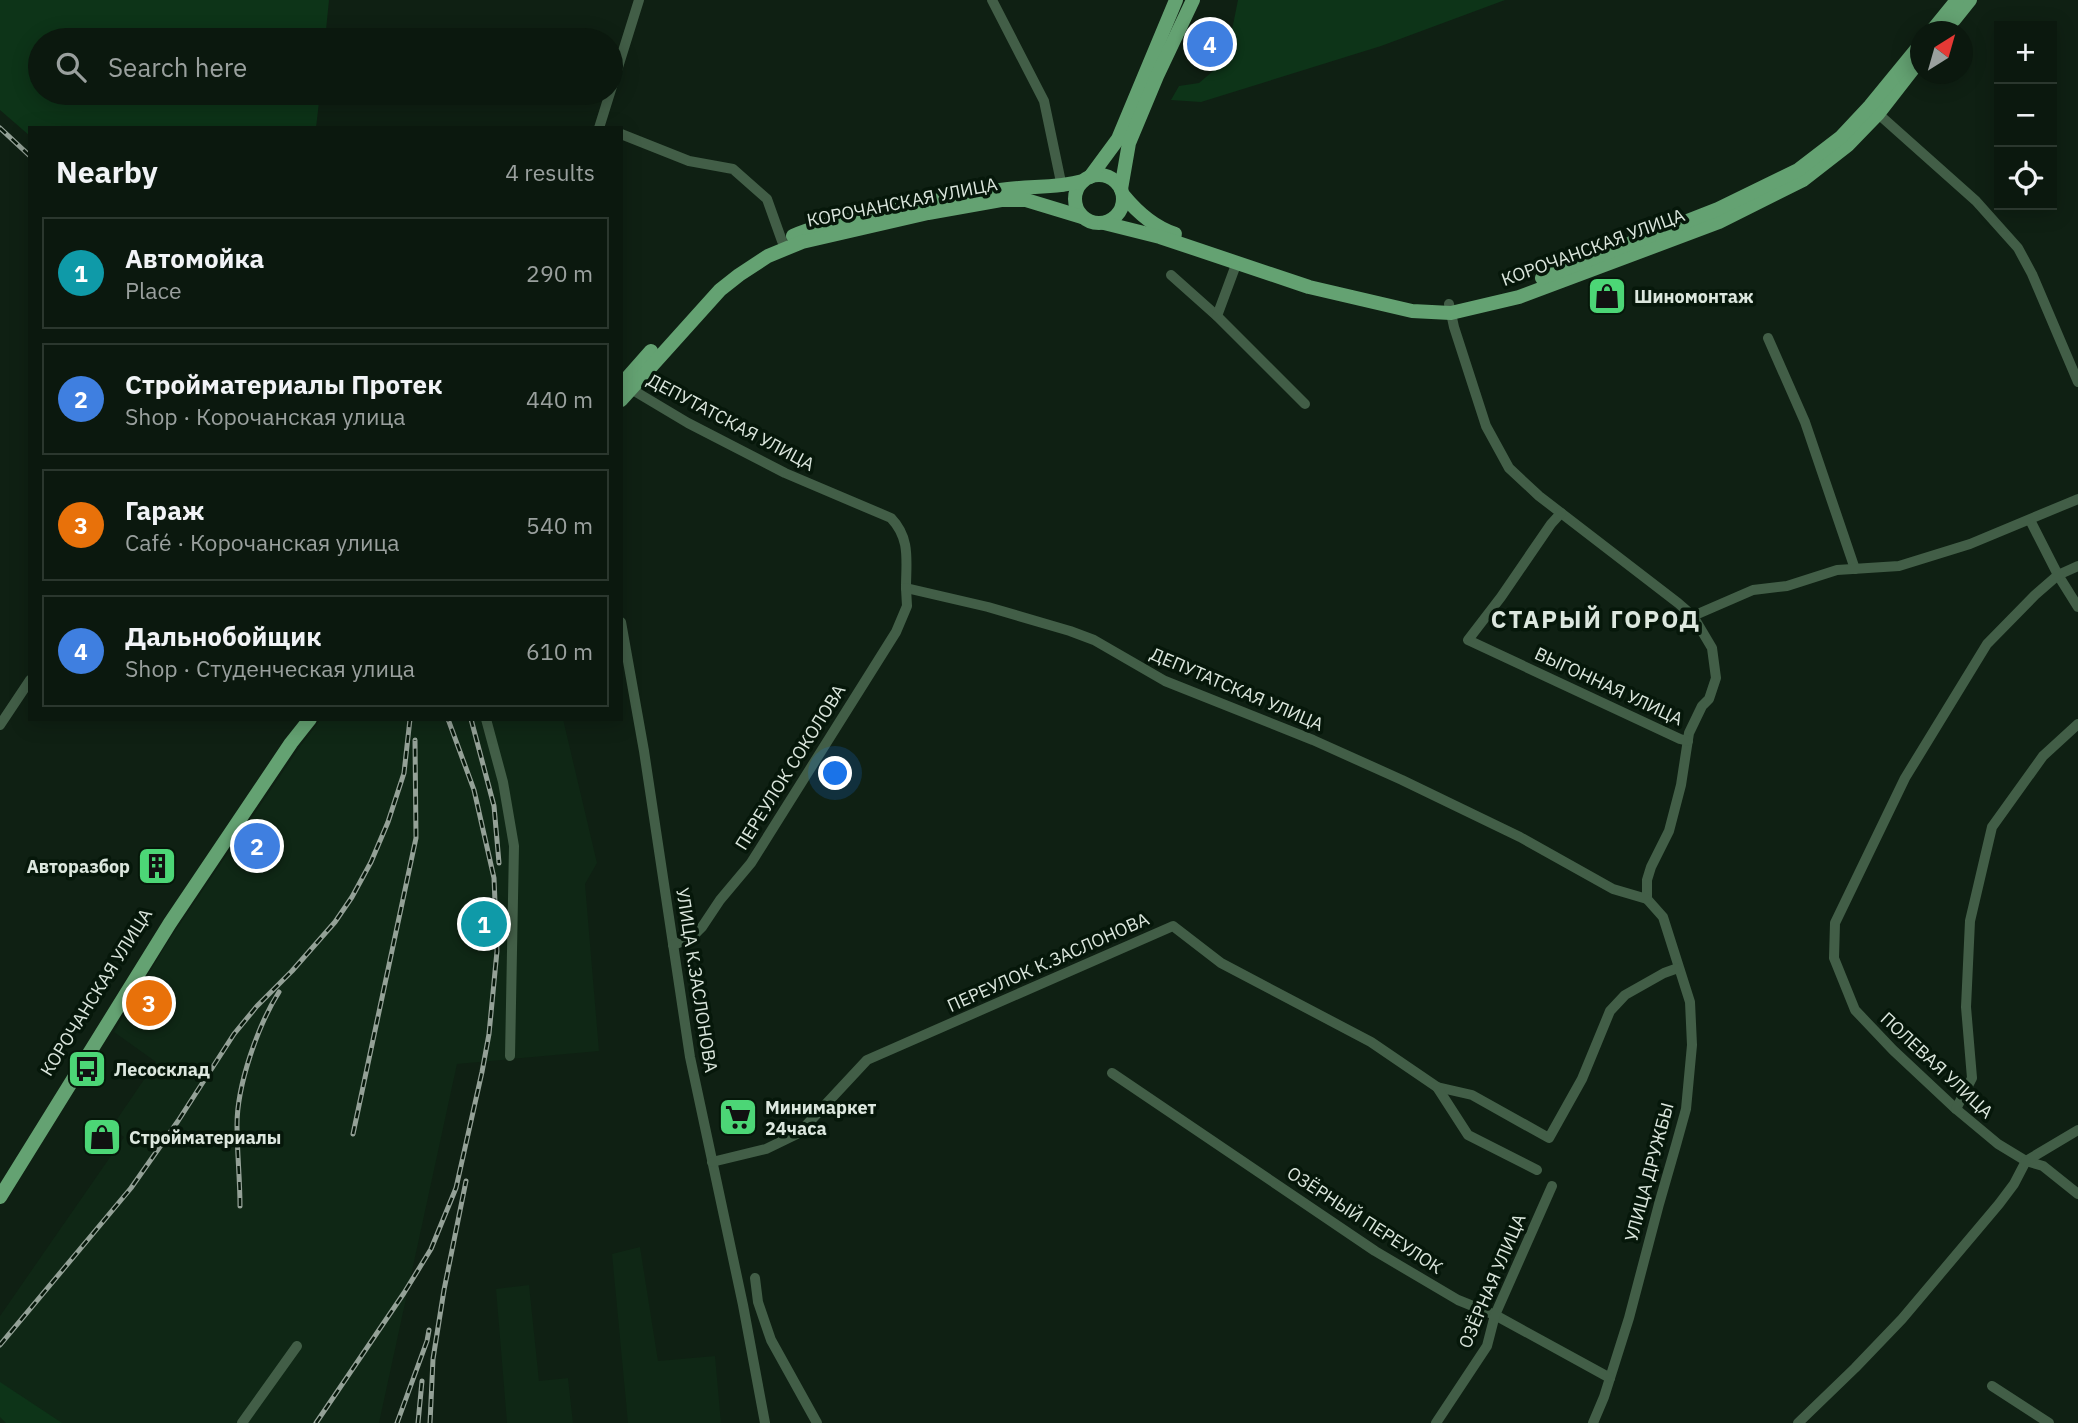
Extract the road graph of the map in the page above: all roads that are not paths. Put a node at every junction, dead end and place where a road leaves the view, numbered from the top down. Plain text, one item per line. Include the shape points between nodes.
1 (639, 0) edge
2 (992, 0) edge
3 (1176, 0) edge
4 (1193, 0) edge
5 (1957, 0) edge
6 (1970, 0) edge
7 (1940, 21) edge
8 (1953, 21) edge
9 (623, 55) edge
10 (1910, 59) edge
11 (1910, 71) edge
12 (608, 105) edge
13 (1874, 110) junction
14 (602, 126) edge
15 (623, 135) edge
16 (1086, 179) junction
17 (1062, 187) junction
18 (1122, 192) junction
19 (1082, 217) junction
20 (1104, 223) junction
21 (782, 241) junction
22 (1237, 262) junction
23 (1171, 275) dead end
24 (1450, 308) junction
25 (1217, 316) junction
26 (1768, 338) dead end
27 (2078, 383) edge
28 (625, 391) edge
29 (1305, 404) dead end
30 (2078, 499) edge
31 (1561, 513) junction
32 (2030, 520) junction
33 (2078, 566) edge
34 (1855, 569) junction
35 (2058, 575) junction
36 (906, 588) junction
37 (2078, 607) edge
38 (1693, 616) junction
39 (623, 633) edge
40 (28, 683) edge
41 (298, 721) edge
42 (308, 721) edge
43 (487, 721) edge
44 (2078, 724) edge
45 (0, 725) edge
46 (1688, 741) junction
47 (1647, 899) junction
48 (673, 945) junction
49 (1678, 968) junction
50 (510, 1056) dead end
51 (1111, 1073) dead end
52 (1437, 1087) junction
53 (1956, 1109) junction
54 (2078, 1130) edge
55 (2026, 1161) junction
56 (712, 1162) junction
57 (1536, 1170) dead end
58 (0, 1184) edge
59 (1552, 1186) dead end
60 (2078, 1194) edge
61 (0, 1197) edge
62 (754, 1278) dead end
63 (758, 1302) junction
64 (743, 1305) junction
65 (1495, 1315) junction
66 (297, 1346) dead end
67 (1610, 1378) junction
68 (1992, 1386) dead end
69 (242, 1423) edge
70 (765, 1423) edge
71 (817, 1423) edge
72 (1436, 1423) edge
73 (1593, 1423) edge
74 (1797, 1423) edge
75 (2049, 1423) edge

1 - 9 street
2 - 17 street via 1044,101
3 - 16 main road via 1118,139
4 - 18 main road via 1129,143
5 - 7 main road
6 - 8 main road
10 - 13 main road, КОРОЧАНСКАЯ УЛИЦА
11 - 13 main road, КОРОЧАНСКАЯ УЛИЦА
12 - 14 street
13 - 24 main road, КОРОЧАНСКАЯ УЛИЦА via 1848,145 1803,180 1719,222 1519,297
13 - 27 street via 1960,186 2018,248
15 - 21 street via 689,161 733,169 766,199
16 - 17 main road, КОРОЧАНСКАЯ УЛИЦА
16 - 18 main road via 1111,178
16 - 19 main road via 1075,203
17 - 21 main road, КОРОЧАНСКАЯ УЛИЦА via 1010,188 925,203 821,226
18 - 20 main road via 1121,210
18 - 24 main road, КОРОЧАНСКАЯ УЛИЦА via 1134,208 1162,229 1299,275
19 - 20 main road
19 - 28 main road, КОРОЧАНСКАЯ УЛИЦА via 1026,200 1001,200 802,242 768,256 720,290
20 - 22 main road, КОРОЧАНСКАЯ УЛИЦА
21 - 28 main road, КОРОЧАНСКАЯ УЛИЦА via 713,285
22 - 24 main road, КОРОЧАНСКАЯ УЛИЦА via 1309,287 1412,311
22 - 25 street
23 - 25 street
24 - 31 street via 1486,426 1509,468
25 - 29 street
26 - 34 street via 1805,422
28 - 36 street, ДЕПУТАТСКАЯ УЛИЦА via 785,473 891,518 902,529 906,544
30 - 32 street
31 - 38 street
31 - 46 street, ВЫГОННАЯ УЛИЦА via 1468,640
32 - 34 street via 1899,566
32 - 35 street
33 - 35 street, ПОЛЕВАЯ УЛИЦА
34 - 38 street via 1753,590
35 - 37 street
35 - 53 street, ПОЛЕВАЯ УЛИЦА via 1987,644 1905,778 1835,923 1834,958 1855,1010
36 - 47 street, ДЕПУТАТСКАЯ УЛИЦА via 1000,610 1094,640 1165,681 1313,740 1520,837 1613,889
36 - 48 street, ПЕРЕУЛОК СОКОЛОВА via 907,606 896,632 751,863 702,927 691,938
38 - 46 street via 1712,648 1716,678
39 - 48 street, УЛИЦА К.ЗАСЛОНОВА
40 - 45 street
41 - 58 main road, КОРОЧАНСКАЯ УЛИЦА via 163,920
42 - 61 main road, КОРОЧАНСКАЯ УЛИЦА via 170,923
43 - 50 street via 514,846
44 - 53 street via 2043,756 1992,827 1970,921 1966,1007 1972,1078
46 - 47 street via 1669,831 1647,880
47 - 49 street, УЛИЦА ДРУЖБЫ via 1663,917
48 - 56 street, УЛИЦА К.ЗАСЛОНОВА
49 - 52 street, ПЕРЕУЛОК К.ЗАСЛОНОВА via 1625,995 1610,1011 1582,1079 1549,1139 1472,1095
49 - 67 street, УЛИЦА ДРУЖБЫ via 1690,1002 1692,1034 1686,1109
51 - 65 street, ОЗЁРНЫЙ ПЕРЕУЛОК via 1376,1251 1458,1300
52 - 56 street, ПЕРЕУЛОК К.ЗАСЛОНОВА via 1371,1042 1221,963 1173,926 867,1060 799,1133 766,1149
52 - 57 street, ПЕРЕУЛОК К.ЗАСЛОНОВА via 1468,1135
53 - 55 street, ПОЛЕВАЯ УЛИЦА
54 - 55 street
55 - 60 street, ПОЛЕВАЯ УЛИЦА via 2043,1166
55 - 74 street via 1999,1204 1902,1319
56 - 64 street, УЛИЦА К.ЗАСЛОНОВА
59 - 65 street, ОЗЁРНАЯ УЛИЦА
62 - 63 street
63 - 64 street
63 - 71 street via 771,1340
64 - 70 street, УЛИЦА К.ЗАСЛОНОВА
65 - 67 street, ОЗЁРНЫЙ ПЕРЕУЛОК
65 - 72 street, ОЗЁРНАЯ УЛИЦА via 1487,1346
66 - 69 street
67 - 73 street, УЛИЦА ДРУЖБЫ
68 - 75 street

